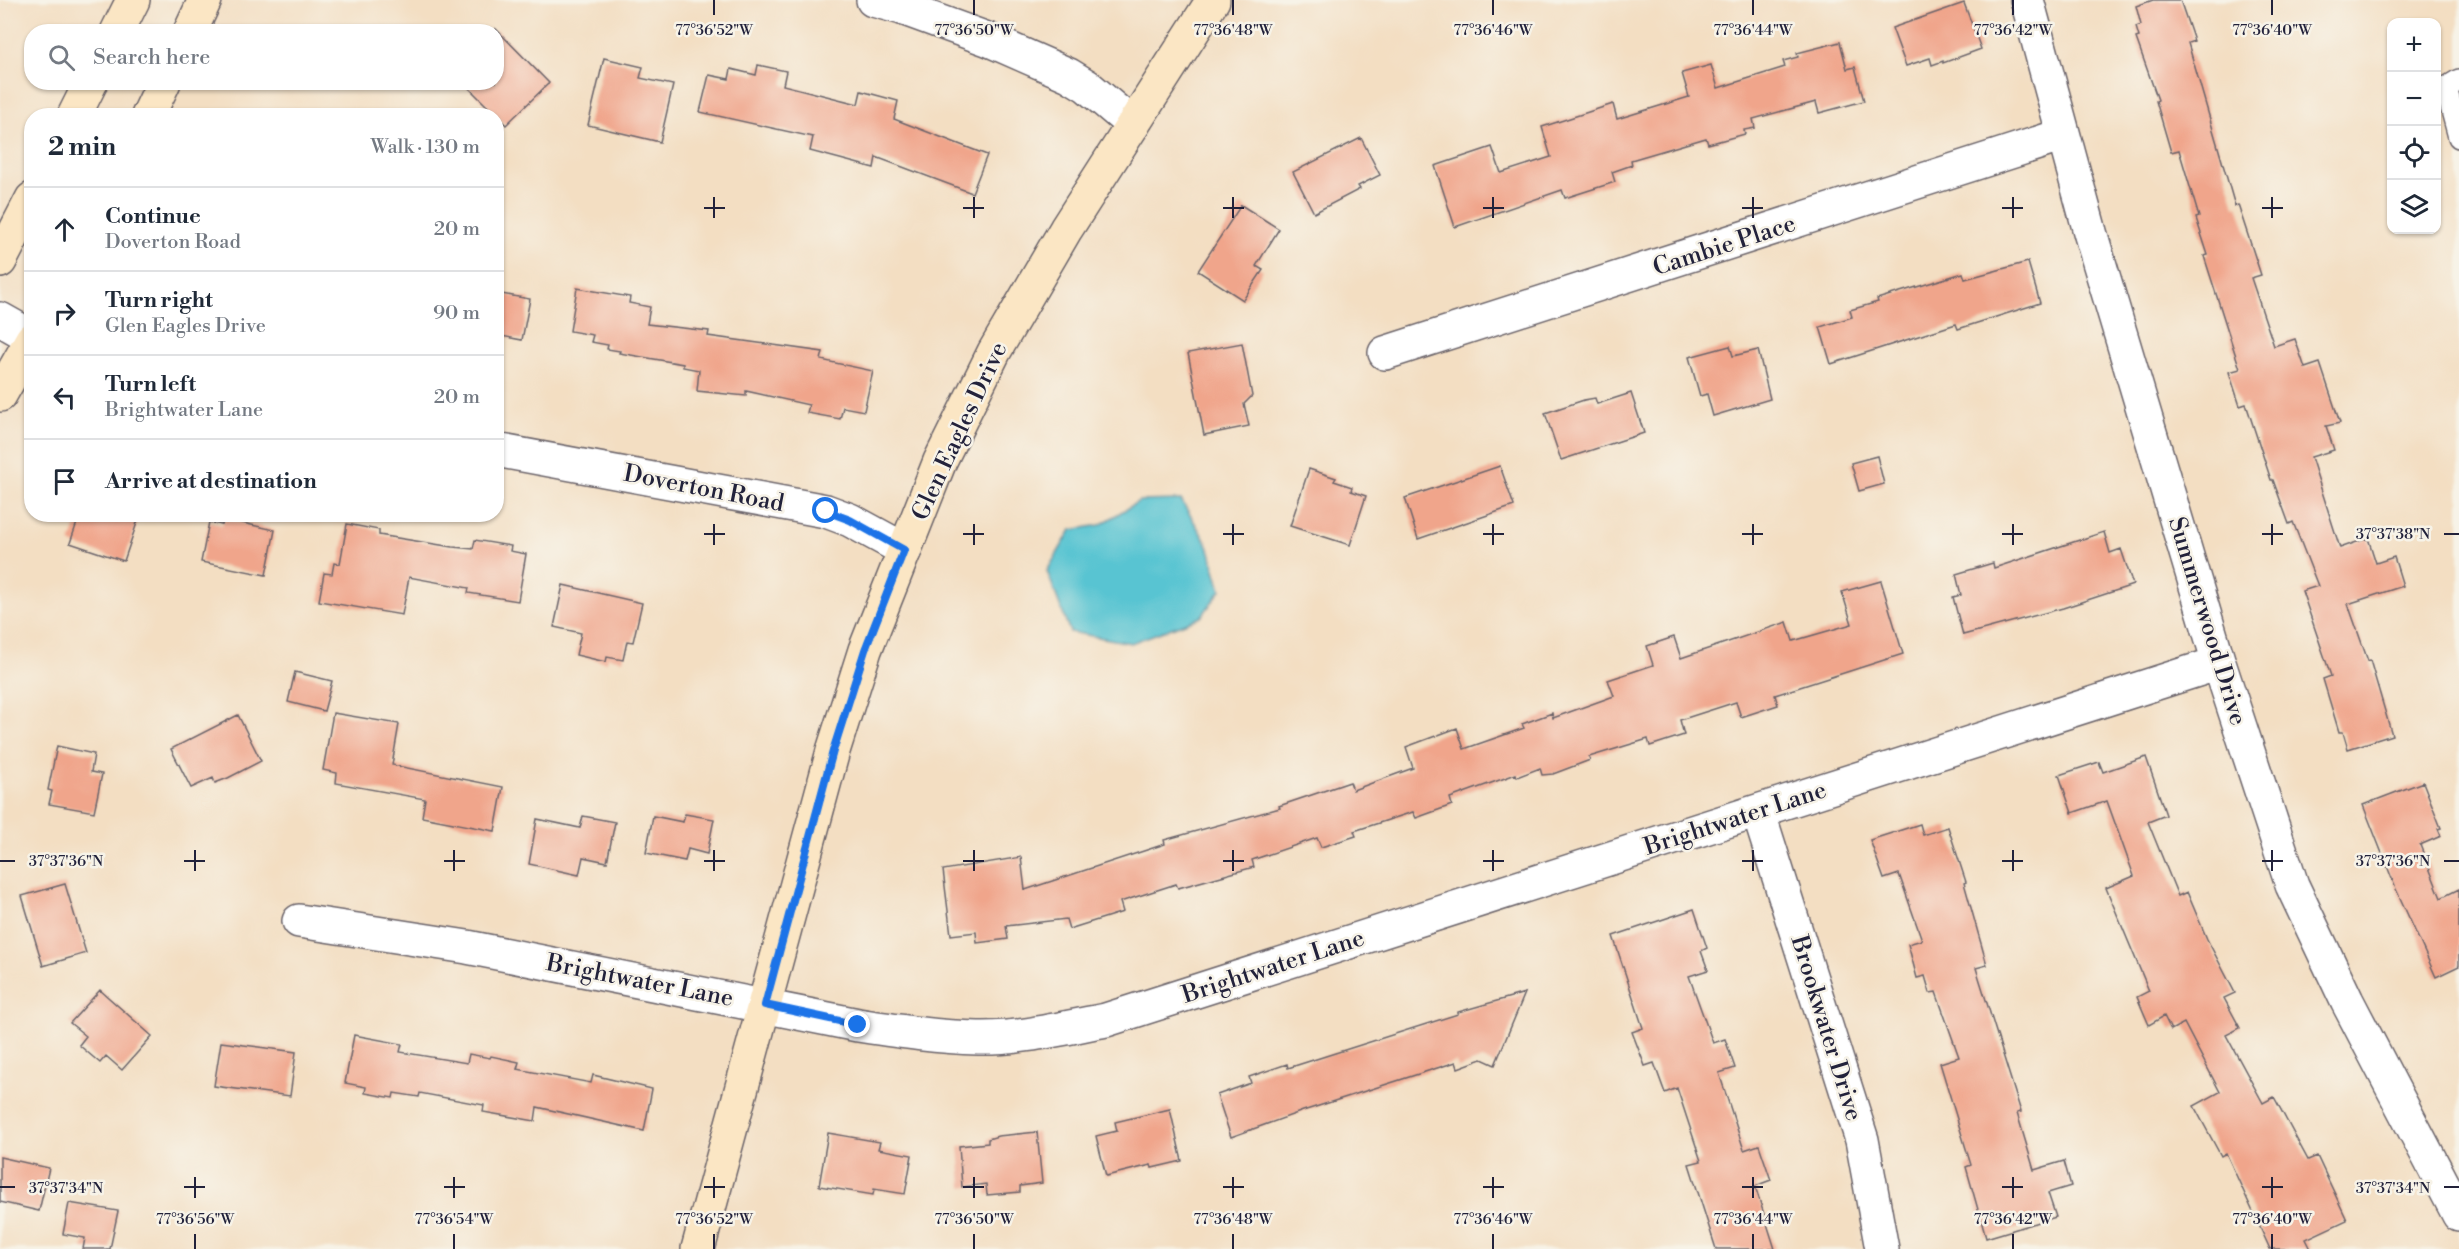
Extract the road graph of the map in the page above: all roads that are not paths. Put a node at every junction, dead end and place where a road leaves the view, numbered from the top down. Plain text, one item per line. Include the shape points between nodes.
1 (133, 0) edge
2 (205, 0) edge
3 (1213, 0) edge
4 (2027, 0) edge
5 (893, 3) edge
6 (121, 24) edge
7 (194, 24) edge
8 (2459, 80) edge
9 (87, 90) edge
10 (160, 90) edge
11 (78, 108) edge
12 (152, 108) edge
13 (1133, 125) junction
14 (2063, 135) junction
15 (2459, 137) edge
16 (24, 214) edge
17 (0, 261) edge
18 (0, 319) edge
19 (24, 333) edge
20 (24, 352) edge
21 (1385, 353) dead end
22 (0, 395) edge
23 (504, 451) edge
24 (904, 550) junction
25 (2219, 663) junction
26 (1758, 811) junction
27 (299, 921) dead end
28 (765, 1005) junction
29 (2459, 1215) edge
30 (698, 1249) edge
31 (1882, 1249) edge

1 - 6 street
2 - 7 street
3 - 13 street, Glen Eagles Drive
4 - 14 street, Summerwood Drive
5 - 13 street via 1069,75
8 - 15 lane via 2445,88
9 - 11 street
10 - 12 street
13 - 24 street, Glen Eagles Drive via 994,352 940,461
14 - 21 street, Cambie Place
14 - 25 street, Summerwood Drive
16 - 17 street
18 - 19 street
20 - 22 street
23 - 24 street, Doverton Road via 826,511
24 - 28 street, Glen Eagles Drive via 865,650 833,751
25 - 26 street, Brightwater Lane
25 - 29 street, Summerwood Drive via 2306,918
26 - 28 street, Brightwater Lane via 1106,1020 1047,1032 979,1038 921,1035
26 - 31 street, Brookwater Drive via 1862,1140
27 - 28 street, Brightwater Lane via 467,947
28 - 30 street, Glen Eagles Drive

